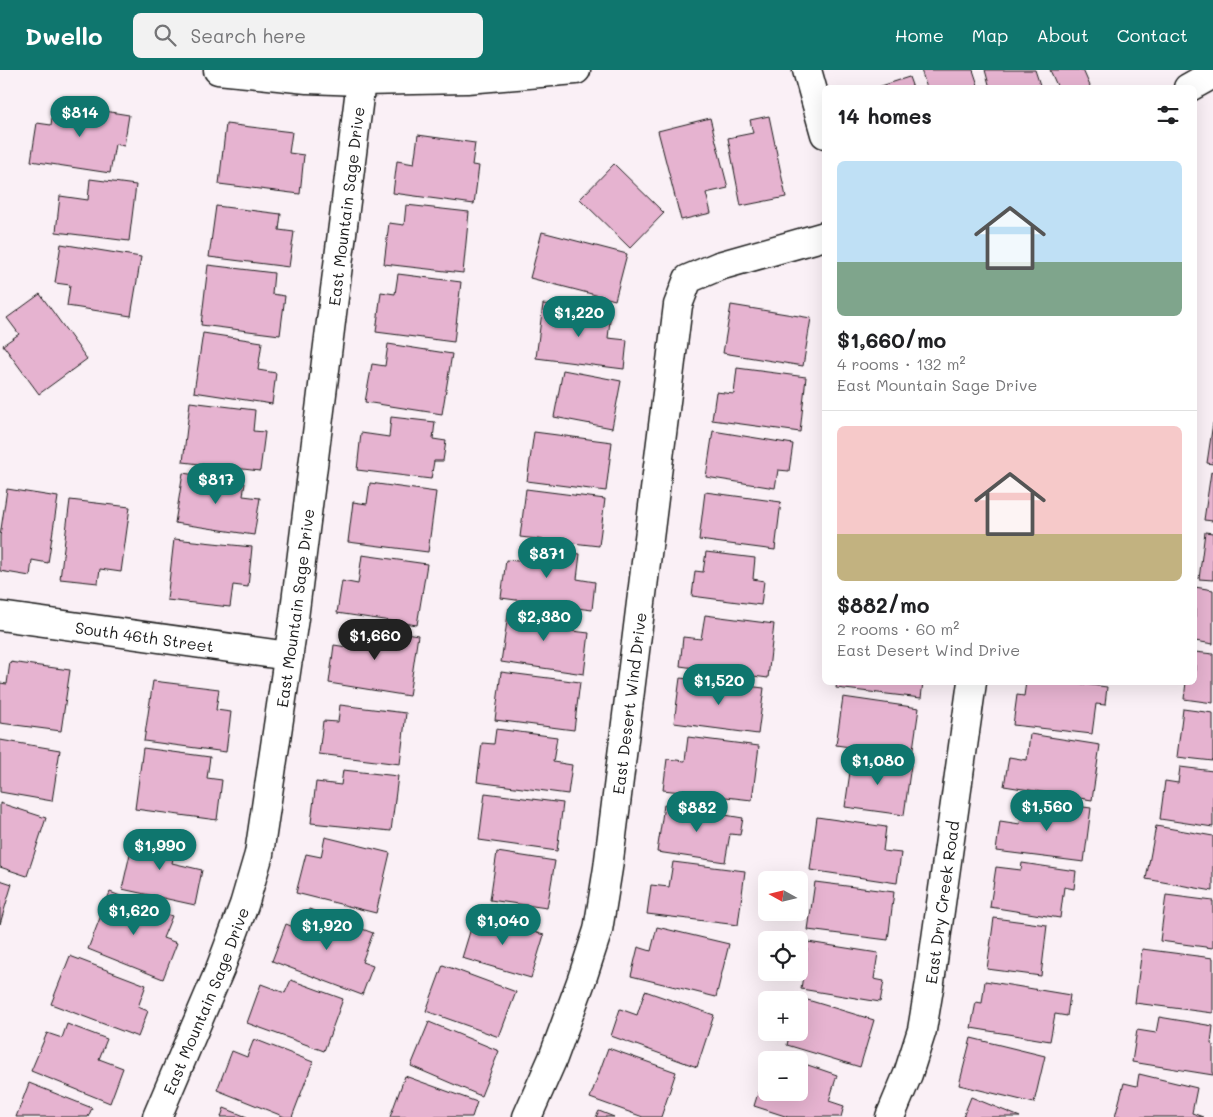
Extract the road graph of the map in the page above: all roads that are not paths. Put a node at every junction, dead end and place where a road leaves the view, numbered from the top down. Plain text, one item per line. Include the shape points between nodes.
1 (218, 70) edge
2 (576, 70) edge
3 (807, 70) edge
4 (1213, 74) edge
5 (361, 81) junction
6 (1193, 85) edge
7 (822, 123) edge
8 (822, 237) edge
9 (0, 616) edge
10 (289, 656) junction
11 (972, 685) edge
12 (157, 1117) edge
13 (527, 1117) edge
14 (890, 1117) edge

1 - 5 street
2 - 5 street via 467,79
3 - 7 street
4 - 6 street
5 - 10 street, East Mountain Sage Drive
8 - 13 street, East Desert Wind Drive via 719,266 688,279 678,306 598,930 553,1058
9 - 10 street, South 46th Street
10 - 12 street, East Mountain Sage Drive via 259,854 220,969
11 - 14 street, East Dry Creek Road via 922,1030

